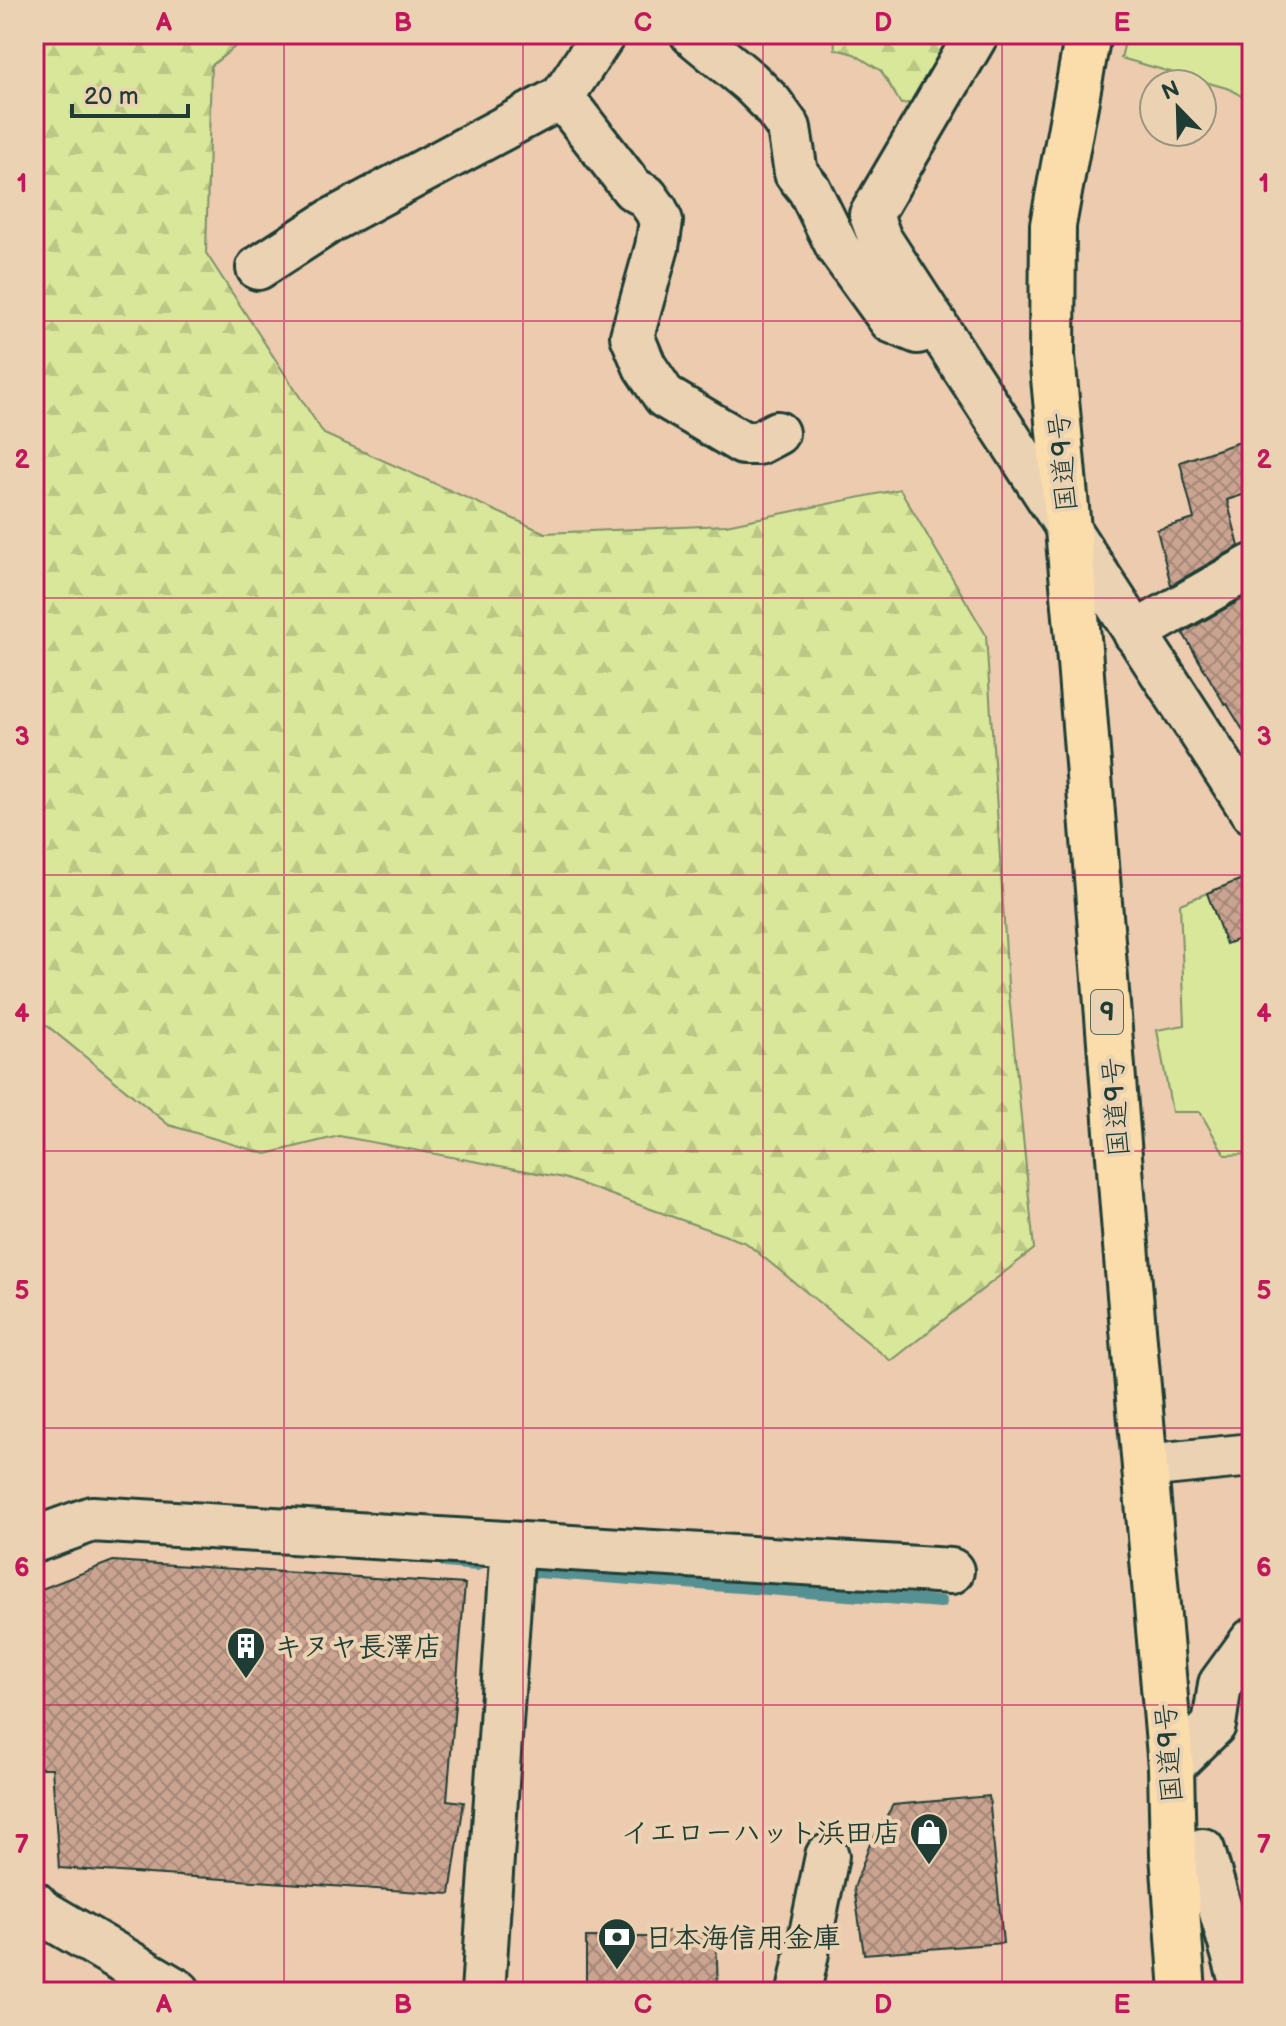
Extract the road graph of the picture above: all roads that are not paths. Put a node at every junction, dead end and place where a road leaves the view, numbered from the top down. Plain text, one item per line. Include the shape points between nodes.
1 (604, 34) edge
2 (977, 34) edge
3 (1088, 34) edge
4 (696, 35) edge
5 (562, 97) junction
6 (258, 268) dead end
7 (936, 325) junction
8 (777, 433) dead end
9 (1068, 531) junction
10 (1252, 566) edge
11 (1135, 633) junction
12 (1252, 812) edge
13 (1252, 1455) edge
14 (1145, 1466) junction
15 (34, 1540) edge
16 (513, 1544) junction
17 (951, 1571) dead end
18 (1252, 1640) edge
19 (1171, 1767) junction
20 (1203, 1850) dead end
21 (827, 1856) dead end
22 (34, 1904) edge
23 (178, 1992) edge
24 (483, 1992) edge
25 (799, 1992) edge
26 (1183, 1992) edge
27 (1244, 1992) edge

1 - 5 street
2 - 7 street via 871,215 880,239
3 - 9 highway, 国道9号 / 9 via 1053,225 1052,356
4 - 7 street via 750,82 789,128 796,173 838,248 891,321 918,332
5 - 6 street via 332,220
5 - 8 street via 661,221 632,336 645,367 665,397 743,443 758,443
7 - 9 street
9 - 11 street
9 - 14 highway, 国道9号 / 9
10 - 11 street
11 - 12 street
13 - 14 street
14 - 19 highway, 国道9号 / 9
15 - 16 street via 92,1519
16 - 17 street
16 - 24 street
18 - 19 street via 1220,1684 1214,1725
19 - 26 highway, 国道9号 / 9
20 - 27 street
21 - 25 street
22 - 23 street

